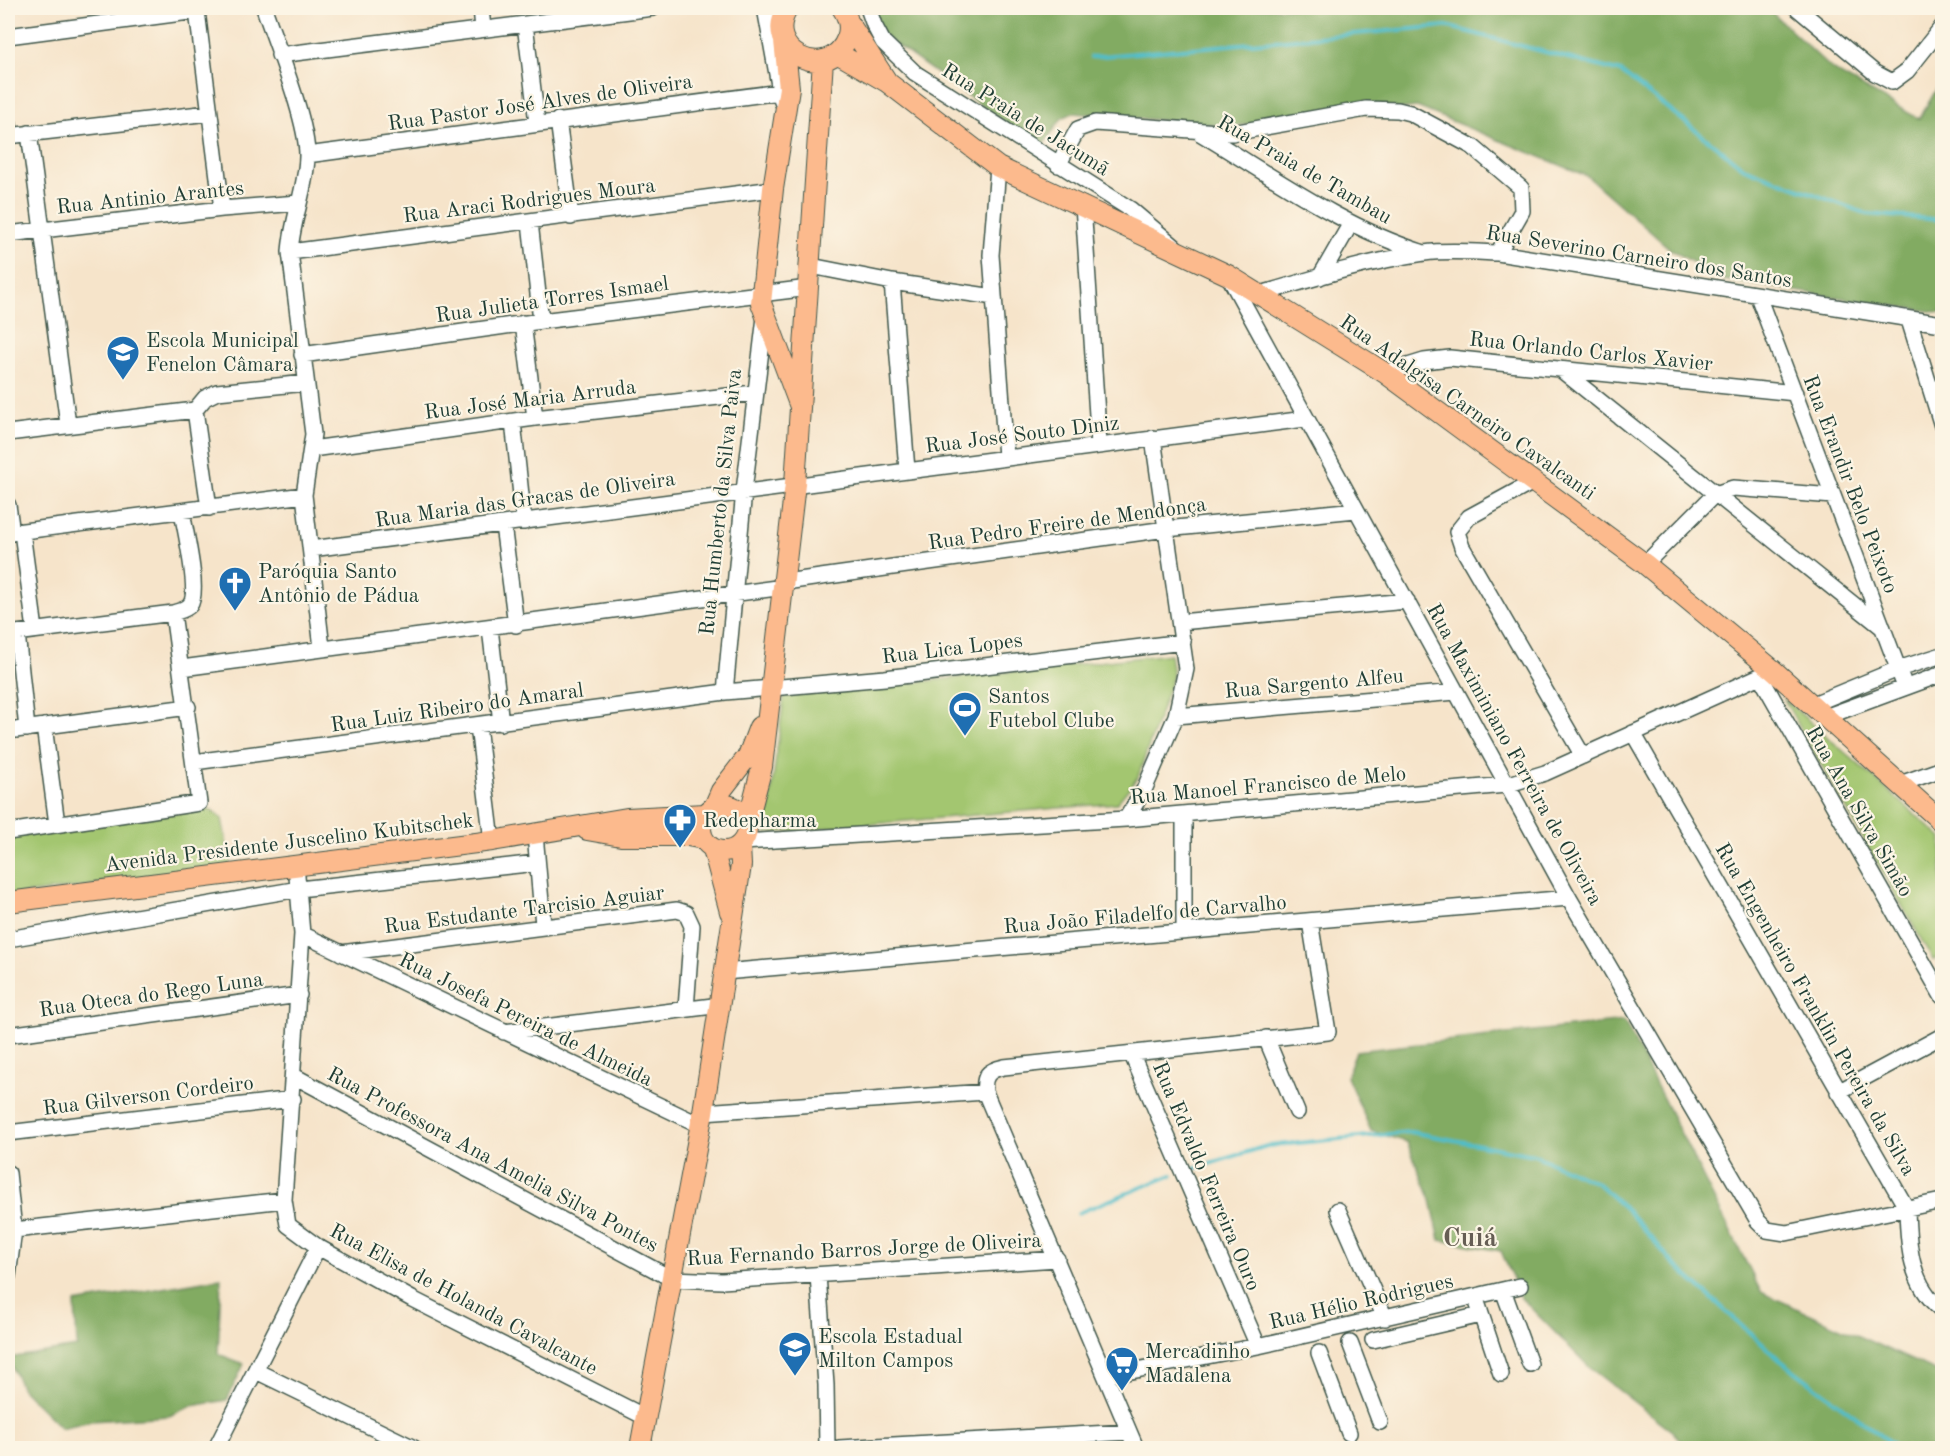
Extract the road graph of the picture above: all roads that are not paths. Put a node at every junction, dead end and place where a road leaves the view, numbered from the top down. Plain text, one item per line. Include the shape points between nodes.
1 (264, 8) edge
2 (481, 8) edge
3 (653, 8) edge
4 (765, 8) edge
5 (788, 8) edge
6 (868, 8) edge
7 (1797, 8) edge
8 (198, 9) edge
9 (154, 13) edge
10 (845, 15) edge
11 (525, 24) junction
12 (1942, 27) edge
13 (483, 29) junction
14 (8, 36) edge
15 (784, 41) junction
16 (279, 55) junction
17 (830, 57) junction
18 (887, 82) junction
19 (780, 92) junction
20 (209, 113) junction
21 (786, 116) junction
22 (8, 120) edge
23 (558, 120) junction
24 (537, 123) junction
25 (1199, 132) junction
26 (29, 133) junction
27 (9, 135) edge
28 (307, 155) junction
29 (1058, 165) junction
30 (998, 166) junction
31 (773, 189) junction
32 (297, 203) junction
33 (1083, 205) junction
34 (222, 209) junction
35 (571, 217) junction
36 (530, 222) junction
37 (1351, 223) junction
38 (43, 230) junction
39 (8, 234) edge
40 (1179, 251) junction
41 (290, 252) junction
42 (1424, 253) junction
43 (1498, 253) junction
44 (811, 266) junction
45 (1228, 275) junction
46 (1320, 277) junction
47 (892, 282) junction
48 (808, 288) junction
49 (760, 292) junction
50 (1261, 294) junction
51 (1758, 296) junction
52 (994, 297) junction
53 (765, 317) junction
54 (1909, 320) junction
55 (541, 321) junction
56 (523, 323) junction
57 (1942, 324) edge
58 (302, 355) junction
59 (1560, 369) junction
60 (1385, 373) junction
61 (306, 382) junction
62 (754, 393) junction
63 (1794, 393) junction
64 (801, 409) junction
65 (195, 410) junction
66 (535, 418) junction
67 (1305, 419) junction
68 (513, 422) junction
69 (69, 424) junction
70 (1942, 426) edge
71 (8, 433) edge
72 (1153, 438) junction
73 (1099, 445) junction
74 (312, 449) junction
75 (1006, 457) junction
76 (907, 470) junction
77 (1533, 482) junction
78 (795, 484) junction
79 (744, 491) junction
80 (1715, 494) junction
81 (304, 495) junction
82 (1833, 496) junction
83 (8, 505) edge
84 (209, 508) junction
85 (1356, 510) junction
86 (182, 512) junction
87 (524, 522) junction
88 (503, 525) junction
89 (1166, 529) junction
90 (14, 533) edge
91 (311, 549) junction
92 (1645, 564) junction
93 (784, 585) junction
94 (735, 595) junction
95 (1407, 601) junction
96 (174, 613) junction
97 (1180, 622) junction
98 (516, 625) junction
99 (490, 628) junction
100 (1883, 628) junction
101 (35, 630) junction
102 (12, 633) edge
103 (1183, 642) junction
104 (322, 648) junction
105 (1942, 655) edge
106 (182, 668) junction
107 (1898, 669) junction
108 (1766, 674) junction
109 (1942, 674) edge
110 (1905, 687) junction
111 (725, 692) junction
112 (1456, 692) junction
113 (770, 697) junction
114 (188, 707) junction
115 (1818, 711) junction
116 (1176, 716) junction
117 (501, 723) junction
118 (44, 726) junction
119 (478, 726) junction
120 (27, 729) junction
121 (8, 731) edge
122 (1633, 733) junction
123 (1583, 756) junction
124 (194, 762) junction
125 (1942, 769) edge
126 (1900, 784) junction
127 (1506, 785) junction
128 (709, 810) junction
129 (1184, 814) junction
130 (746, 819) junction
131 (1126, 819) junction
132 (1942, 822) edge
133 (57, 824) junction
134 (575, 827) junction
135 (8, 832) edge
136 (535, 834) junction
137 (492, 841) junction
138 (708, 844) junction
139 (741, 844) junction
140 (417, 851) junction
141 (537, 863) junction
142 (296, 865) junction
143 (418, 876) junction
144 (298, 890) junction
145 (1569, 897) junction
146 (8, 902) edge
147 (732, 917) junction
148 (1310, 921) junction
149 (543, 926) junction
150 (1184, 931) junction
151 (302, 934) junction
152 (8, 939) edge
153 (341, 953) junction
154 (1936, 971) edge
155 (724, 972) junction
156 (299, 995) junction
157 (1942, 996) edge
158 (721, 1005) junction
159 (686, 1009) junction
160 (504, 1032) junction
161 (8, 1035) edge
162 (1942, 1036) edge
163 (1266, 1038) junction
164 (1132, 1055) junction
165 (294, 1076) junction
166 (985, 1092) junction
167 (1838, 1092) junction
168 (293, 1100) junction
169 (1297, 1112) dead end
170 (702, 1119) junction
171 (8, 1133) edge
172 (8, 1173) edge
173 (284, 1200) junction
174 (1942, 1201) edge
175 (1907, 1209) junction
176 (1338, 1210) dead end
177 (14, 1230) junction
178 (318, 1247) junction
179 (1057, 1259) junction
180 (818, 1275) junction
181 (8, 1276) edge
182 (672, 1279) junction
183 (1520, 1286) dead end
184 (1503, 1290) junction
185 (1476, 1297) junction
186 (1942, 1310) edge
187 (1481, 1315) junction
188 (1385, 1318) junction
189 (1373, 1341) dead end
190 (1350, 1342) dead end
191 (1258, 1346) junction
192 (1319, 1353) dead end
193 (1530, 1364) dead end
194 (256, 1371) junction
195 (1501, 1374) dead end
196 (1106, 1376) junction
197 (645, 1418) junction
198 (1380, 1422) dead end
199 (1129, 1432) junction
200 (1349, 1433) dead end
201 (216, 1449) edge
202 (414, 1449) edge
203 (640, 1449) edge
204 (827, 1449) edge
205 (839, 1449) edge
206 (1136, 1449) edge

1 - 16 street
2 - 13 street
3 - 11 street
4 - 19 street
5 - 15 main road via 782,22
6 - 29 street, Rua Praia de Jacumã via 894,55 915,73
7 - 12 street via 1892,82 1902,77
8 - 9 street
8 - 20 street
9 - 14 street
10 - 17 main road via 848,34
10 - 18 main road, Rua Adalgisa Carneiro Cavalcanti
11 - 13 street
11 - 24 street
13 - 16 street
15 - 17 main road, Rua Adalgisa Carneiro Cavalcanti via 800,58
15 - 21 main road via 789,81
16 - 28 street
17 - 18 main road, Rua Adalgisa Carneiro Cavalcanti
17 - 44 main road
18 - 30 main road, Rua Adalgisa Carneiro Cavalcanti
19 - 21 street
19 - 23 street, Rua Pastor José Alves de Oliveira
20 - 26 street
20 - 34 street
21 - 31 main road
22 - 27 street
23 - 24 street, Rua Pastor José Alves de Oliveira
23 - 35 street
24 - 28 street, Rua Pastor José Alves de Oliveira
25 - 29 street via 1095,123 1078,129
25 - 37 street, Rua Praia de Tambau
25 - 43 street via 1262,129 1366,109 1410,113 1473,147 1521,188 1522,211
26 - 27 street
26 - 38 street
28 - 32 street
29 - 40 street, Rua Praia de Jacumã via 1145,219
30 - 33 main road, Rua Adalgisa Carneiro Cavalcanti
30 - 52 street via 991,255
31 - 35 street, Rua Araci Rodrigues Moura
31 - 49 main road
32 - 34 street, Rua Antinio Arantes
32 - 41 street
33 - 40 main road, Rua Adalgisa Carneiro Cavalcanti
33 - 73 street
34 - 38 street, Rua Antinio Arantes
35 - 36 street, Rua Araci Rodrigues Moura
36 - 41 street, Rua Araci Rodrigues Moura
36 - 55 street
37 - 42 street, Rua Praia de Tambau via 1394,244
37 - 46 street
38 - 39 street, Rua Antinio Arantes
38 - 69 street
40 - 45 main road, Rua Adalgisa Carneiro Cavalcanti
41 - 58 street
42 - 43 street, Rua Severino Carneiro dos Santos
42 - 46 street, Rua Severino Carneiro dos Santos
43 - 51 street, Rua Severino Carneiro dos Santos
44 - 47 street
44 - 48 main road
45 - 50 main road, Rua Adalgisa Carneiro Cavalcanti
45 - 67 street, Rua Maximiniano Ferreira de Oliveira
46 - 50 street, Rua Severino Carneiro dos Santos
47 - 52 street
47 - 76 street
48 - 49 street, Rua Julieta Torres Ismael
48 - 64 main road
49 - 53 main road
49 - 55 street, Rua Julieta Torres Ismael
50 - 60 main road, Rua Adalgisa Carneiro Cavalcanti
51 - 54 street, Rua Severino Carneiro dos Santos
51 - 63 street, Rua Erandir Belo Peixoto
52 - 75 street
53 - 62 street, Rua Humberto da Silva Paiva
53 - 64 main road
54 - 57 street, Rua Severino Carneiro dos Santos
54 - 70 street
55 - 56 street, Rua Julieta Torres Ismael
56 - 58 street, Rua Julieta Torres Ismael
56 - 66 street
58 - 61 street
59 - 60 street, Rua Orlando Carlos Xavier via 1450,357
59 - 63 street, Rua Orlando Carlos Xavier
59 - 80 street
60 - 77 main road, Rua Adalgisa Carneiro Cavalcanti
61 - 65 street via 217,392
61 - 74 street
62 - 66 street, Rua José Maria Arruda
62 - 79 street, Rua Humberto da Silva Paiva
63 - 82 street, Rua Erandir Belo Peixoto
64 - 78 main road
65 - 69 street
65 - 84 street
66 - 68 street, Rua José Maria Arruda
67 - 72 street, Rua José Souto Diniz
67 - 85 street, Rua Maximiniano Ferreira de Oliveira
68 - 74 street, Rua José Maria Arruda
68 - 87 street
69 - 71 street
72 - 73 street, Rua José Souto Diniz
72 - 89 street
73 - 75 street, Rua José Souto Diniz
74 - 81 street
75 - 76 street, Rua José Souto Diniz
76 - 78 street, Rua José Souto Diniz
77 - 92 main road, Rua Adalgisa Carneiro Cavalcanti
77 - 123 street via 1469,517 1457,532
78 - 79 street, Rua José Souto Diniz
78 - 93 main road
79 - 87 street, Rua Maria das Gracas de Oliveira
79 - 94 street, Rua Humberto da Silva Paiva
80 - 82 street via 1733,488
80 - 92 street
80 - 100 street
81 - 84 street
81 - 91 street
82 - 100 street, Rua Erandir Belo Peixoto
83 - 90 street
84 - 86 street
85 - 89 street, Rua Pedro Freire de Mendonça
85 - 95 street, Rua Maximiniano Ferreira de Oliveira
86 - 90 street
86 - 96 street via 194,598 190,606
87 - 88 street, Rua Maria das Gracas de Oliveira
88 - 91 street, Rua Maria das Gracas de Oliveira
88 - 98 street
89 - 93 street, Rua Pedro Freire de Mendonça
89 - 97 street
90 - 101 street
91 - 104 street
92 - 108 main road, Rua Adalgisa Carneiro Cavalcanti
93 - 94 street, Rua Pedro Freire de Mendonça
93 - 113 main road
94 - 98 street, Rua Pedro Freire de Mendonça
94 - 111 street, Rua Humberto da Silva Paiva
95 - 97 street
95 - 112 street, Rua Maximiniano Ferreira de Oliveira
96 - 101 street
96 - 106 street
97 - 103 street
98 - 99 street, Rua Pedro Freire de Mendonça
99 - 104 street, Rua Pedro Freire de Mendonça
99 - 117 street
100 - 107 street, Rua Erandir Belo Peixoto
101 - 102 street
102 - 120 street
103 - 113 street, Rua Lica Lopes via 885,678
103 - 116 street via 1186,669
104 - 106 street, Rua Pedro Freire de Mendonça
105 - 107 street
106 - 114 street
107 - 110 street, Rua Erandir Belo Peixoto
107 - 115 street
108 - 115 main road, Rua Adalgisa Carneiro Cavalcanti
108 - 122 street, Rua Manoel Francisco de Melo
108 - 154 street, Rua Ana Silva Simão
109 - 110 street
110 - 115 street
111 - 113 street, Rua Lica Lopes
111 - 117 street, Rua Luiz Ribeiro do Amaral
112 - 116 street, Rua Sargento Alfeu
112 - 127 street, Rua Maximiniano Ferreira de Oliveira
113 - 128 main road via 748,756
113 - 130 main road via 762,767
114 - 118 street
114 - 124 street
115 - 126 main road, Rua Adalgisa Carneiro Cavalcanti
116 - 131 street via 1144,790
117 - 119 street, Rua Luiz Ribeiro do Amaral
118 - 120 street
118 - 133 street
119 - 124 street, Rua Luiz Ribeiro do Amaral
119 - 137 street
120 - 121 street
122 - 123 street, Rua Manoel Francisco de Melo
122 - 167 street, Rua Engenheiro Franklin Pereira da Silva
123 - 127 street, Rua Manoel Francisco de Melo
124 - 133 street via 200,803
125 - 126 street
126 - 132 main road, Rua Adalgisa Carneiro Cavalcanti
127 - 129 street, Rua Manoel Francisco de Melo
127 - 145 street, Rua Maximiniano Ferreira de Oliveira
128 - 130 main road via 732,806
128 - 134 main road, Avenida Presidente Juscelino Kubitschek
128 - 138 main road via 700,831
129 - 131 street, Rua Manoel Francisco de Melo
129 - 150 street
130 - 139 main road via 748,832
131 - 139 street, Rua Manoel Francisco de Melo
133 - 135 street
134 - 136 main road, Avenida Presidente Juscelino Kubitschek
134 - 138 main road via 621,836 688,836
136 - 137 main road, Avenida Presidente Juscelino Kubitschek
136 - 141 street
137 - 140 main road, Avenida Presidente Juscelino Kubitschek
138 - 139 main road via 732,850
138 - 147 main road
139 - 147 main road
140 - 142 main road, Avenida Presidente Juscelino Kubitschek
140 - 143 street
141 - 143 street
141 - 149 street
142 - 144 street
142 - 146 main road, Avenida Presidente Juscelino Kubitschek
143 - 144 street
144 - 151 street
144 - 152 street
145 - 148 street, Rua João Filadelfo de Carvalho
145 - 175 street, Rua Maximiniano Ferreira de Oliveira via 1758,1221 1767,1230 1786,1233
147 - 155 main road
148 - 150 street, Rua João Filadelfo de Carvalho
148 - 163 street via 1328,1032
149 - 153 street, Rua Estudante Tarcisio Aguiar
149 - 159 street, Rua Estudante Tarcisio Aguiar via 654,912 686,913 692,926
150 - 155 street, Rua João Filadelfo de Carvalho
151 - 153 street, Rua Josefa Pereira de Almeida
151 - 156 street
153 - 160 street, Rua Josefa Pereira de Almeida
154 - 157 street, Rua Ana Silva Simão
155 - 158 main road
156 - 161 street, Rua Oteca do Rego Luna
156 - 165 street
158 - 159 street
158 - 170 main road
159 - 160 street
160 - 170 street, Rua Josefa Pereira de Almeida
162 - 167 street
163 - 164 street
163 - 169 street
164 - 166 street via 995,1068 985,1078
164 - 191 street, Rua Edvaldo Ferreira Ouro
165 - 168 street
165 - 182 street, Rua Professora Ana Amelia Silva Pontes
166 - 170 street
166 - 179 street
167 - 175 street, Rua Engenheiro Franklin Pereira da Silva
168 - 171 street, Rua Gilverson Cordeiro
168 - 173 street
170 - 182 main road
172 - 177 street
173 - 177 street
173 - 178 street, Rua Elisa de Holanda Cavalcante via 288,1225
174 - 175 street
175 - 186 street, Rua Engenheiro Franklin Pereira da Silva via 1912,1264
176 - 188 street
177 - 181 street
178 - 194 street
178 - 197 street, Rua Elisa de Holanda Cavalcante
179 - 180 street, Rua Fernando Barros Jorge de Oliveira
179 - 196 street
180 - 182 street, Rua Fernando Barros Jorge de Oliveira via 722,1281
180 - 204 street
182 - 197 main road
183 - 184 street, Rua Hélio Rodrigues
184 - 185 street, Rua Hélio Rodrigues
184 - 193 street
185 - 187 street
185 - 188 street, Rua Hélio Rodrigues
187 - 189 street
187 - 195 street
188 - 191 street, Rua Hélio Rodrigues
190 - 198 street
191 - 196 street, Rua Hélio Rodrigues
192 - 200 street
194 - 201 street
194 - 202 street
196 - 199 street
197 - 203 main road
199 - 205 street
199 - 206 street

